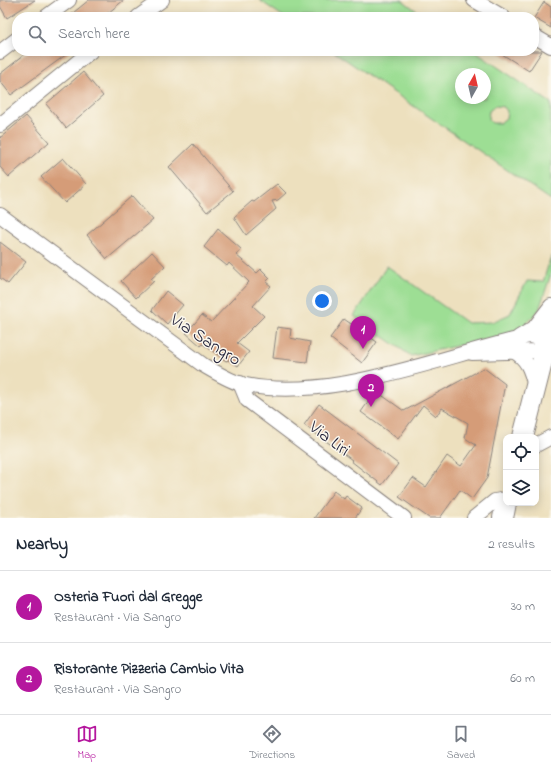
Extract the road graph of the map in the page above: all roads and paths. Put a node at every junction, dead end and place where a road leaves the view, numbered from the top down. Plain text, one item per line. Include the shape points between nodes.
1 (69, 0) edge
2 (162, 0) edge
3 (474, 0) edge
4 (53, 12) edge
5 (145, 12) edge
6 (494, 12) edge
7 (539, 39) edge
8 (12, 43) edge
9 (551, 46) edge
10 (0, 52) edge
11 (85, 56) edge
12 (0, 125) edge
13 (0, 215) edge
14 (551, 306) edge
15 (549, 334) edge
16 (513, 346) junction
17 (240, 383) junction
18 (536, 388) junction
19 (524, 434) edge
20 (551, 437) edge
21 (539, 443) edge
22 (503, 500) edge
23 (505, 506) edge
24 (404, 518) edge
25 (474, 518) edge
26 (503, 518) edge

1 - 4 street
2 - 5 street
3 - 6 street
7 - 9 street
8 - 10 street
11 - 12 street
13 - 17 street, Via Sangro via 203,365
14 - 16 street, Via Sangro via 534,328
15 - 16 street, Via Sangro via 530,336
15 - 18 main road
16 - 17 street, Via Sangro via 328,386 277,388
16 - 18 street via 530,368
17 - 24 street, Via Liri via 247,400
18 - 19 main road
20 - 21 street
22 - 25 street via 495,501
23 - 26 main road

